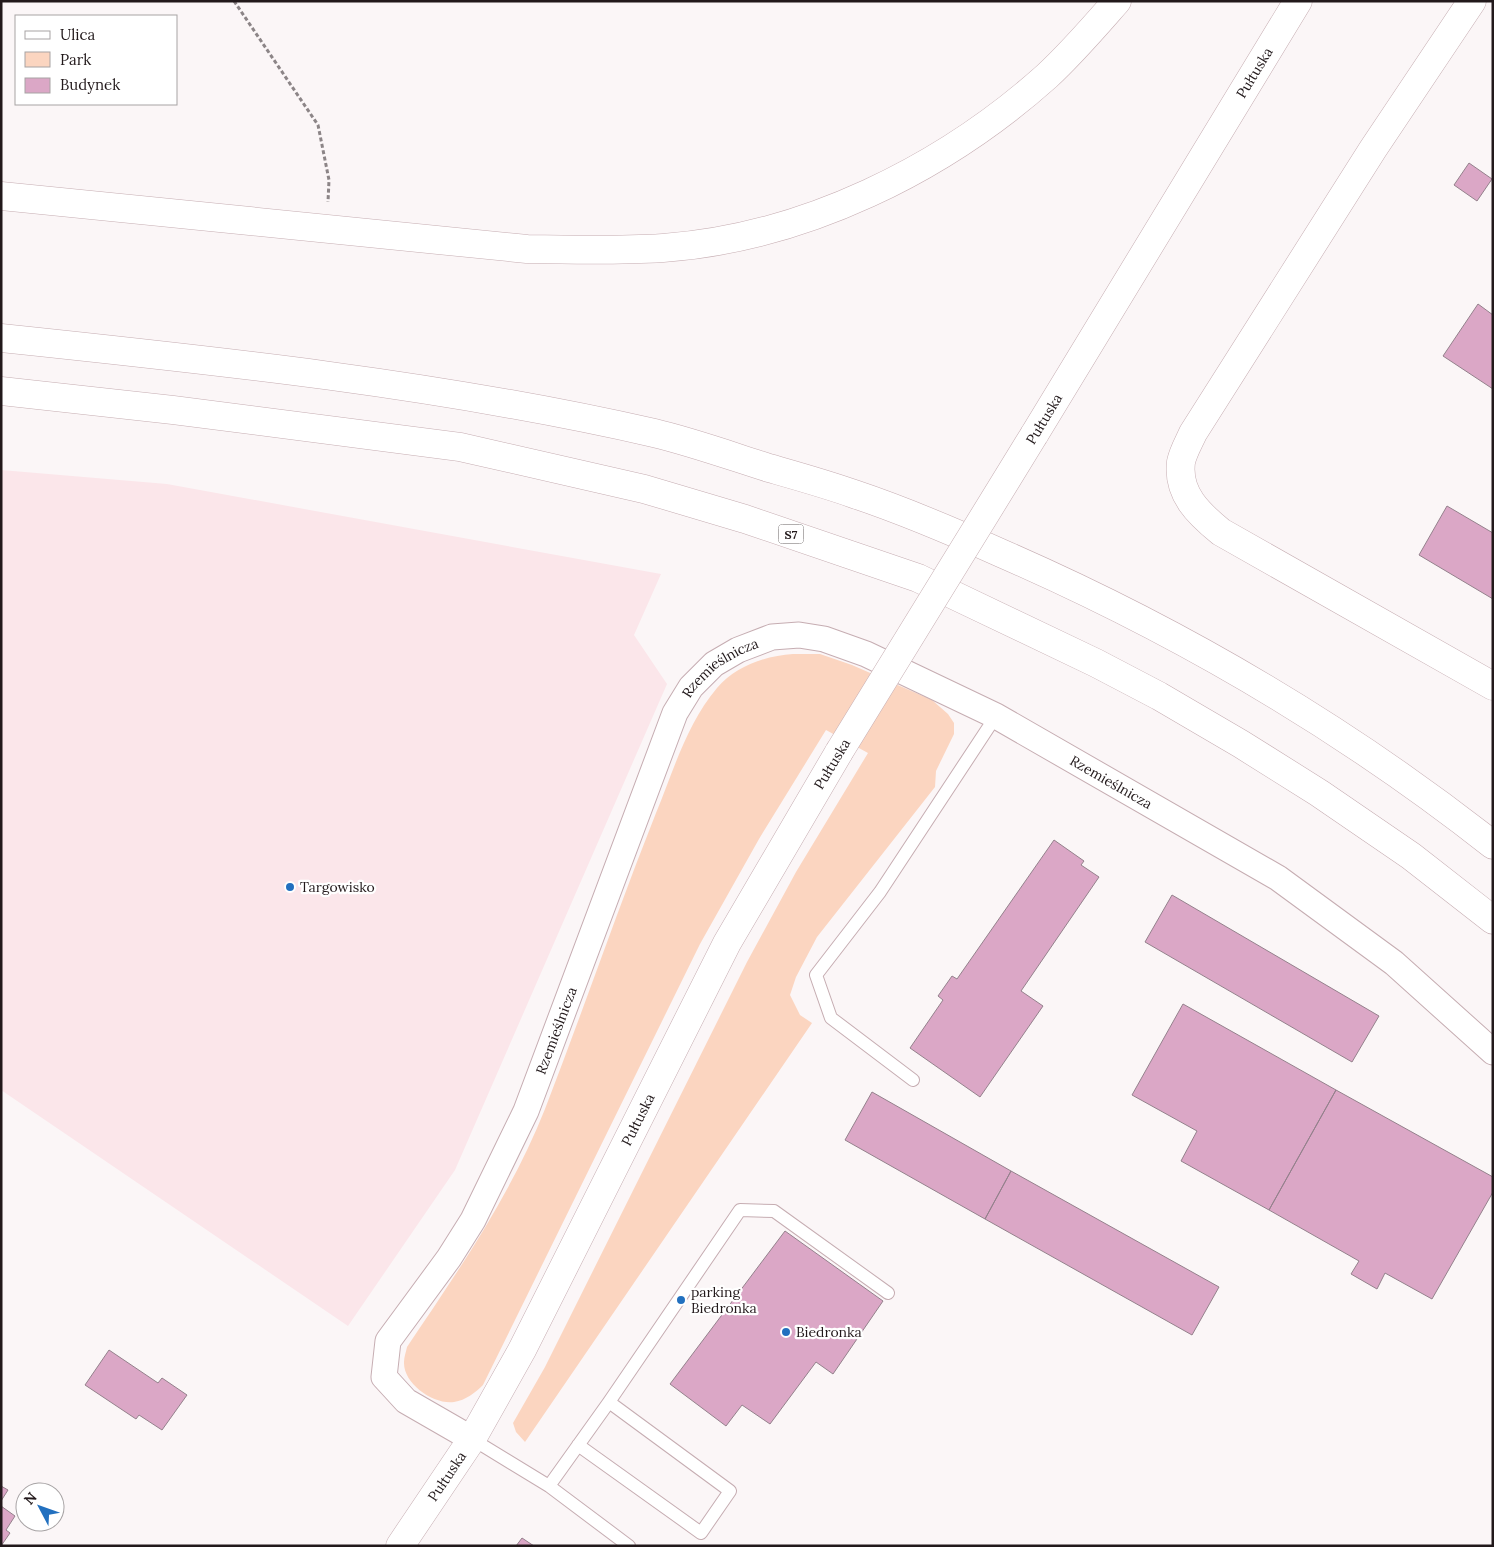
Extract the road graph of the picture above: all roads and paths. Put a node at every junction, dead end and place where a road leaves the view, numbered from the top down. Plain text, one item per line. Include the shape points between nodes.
1 (234, 1) edge
2 (1117, 1) edge
3 (1298, 1) edge
4 (1472, 1) edge
5 (1, 196) edge
6 (327, 230) junction
7 (1, 338) edge
8 (1, 391) edge
9 (1493, 686) edge
10 (996, 716) junction
11 (1493, 845) edge
12 (1493, 920) edge
13 (1493, 1052) edge
14 (913, 1080) dead end
15 (888, 1293) dead end
16 (609, 1402) junction
17 (472, 1439) junction
18 (578, 1445) junction
19 (549, 1486) junction
20 (702, 1533) junction
21 (400, 1546) edge
22 (629, 1546) edge
23 (704, 1546) edge

1 - 6 path via 318,125 330,180
2 - 6 main road via 1048,75 959,143 912,173 867,194 772,228 673,247 594,251 527,249
3 - 17 main road, Pułtuska, bridge via 839,752 727,943 522,1350
4 - 9 main road via 1373,149 1193,433 1182,462 1184,490 1198,514 1222,532
5 - 6 main road
7 - 11 main road via 233,363 488,399 658,434 854,494 944,528 1056,577 1187,644 1273,693 1352,744
8 - 12 main road, S7 via 460,447 644,489 745,519 918,578 1096,663 1224,734 1411,856
10 - 13 street, Rzemieślnicza via 1278,878 1394,963
10 - 14 lane via 880,892 816,975 831,1018
10 - 17 street, Rzemieślnicza via 866,654 824,639 799,635 772,637 738,650 714,664 691,687 663,742 526,1111 500,1169 449,1258 388,1341 384,1377 406,1401
15 - 16 lane via 774,1211 740,1210
16 - 18 lane
16 - 20 lane via 730,1491
17 - 19 lane
17 - 21 main road, Pułtuska
18 - 19 lane
18 - 20 lane
19 - 22 lane
20 - 23 lane

